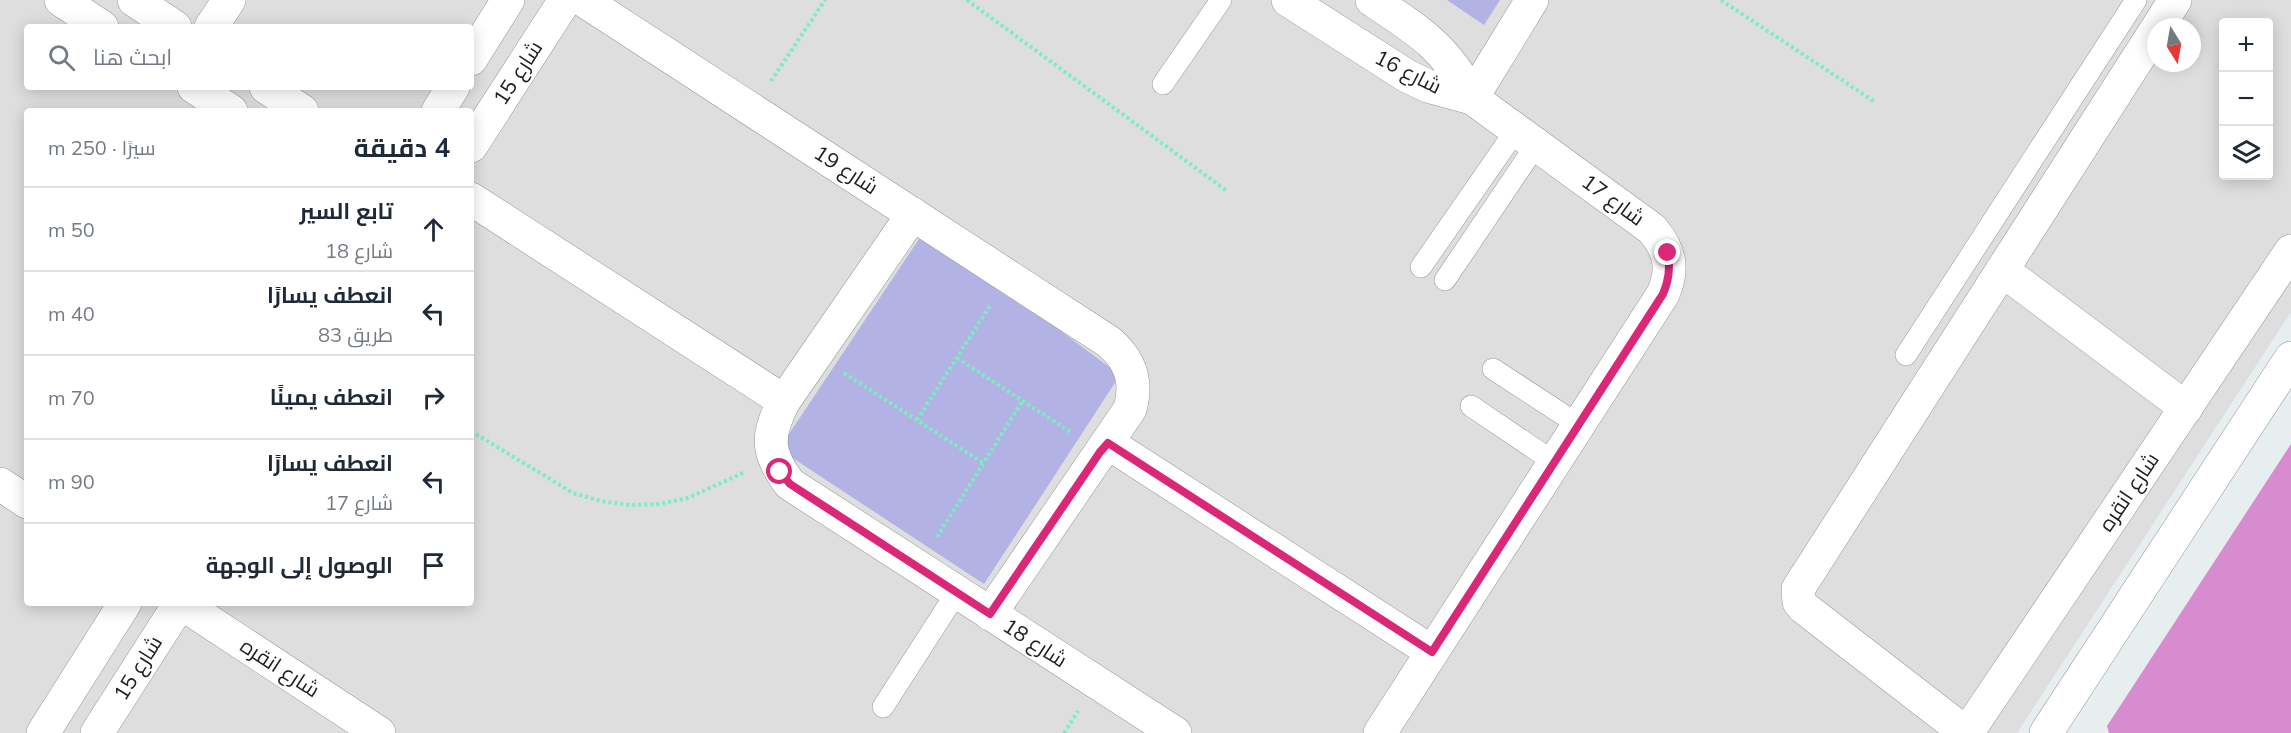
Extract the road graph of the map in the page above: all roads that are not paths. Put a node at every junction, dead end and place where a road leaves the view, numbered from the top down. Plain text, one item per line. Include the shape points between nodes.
1 (61, 0) edge
2 (229, 0) edge
3 (508, 0) edge
4 (565, 0) edge
5 (583, 0) edge
6 (1221, 0) edge
7 (1288, 0) edge
8 (1372, 0) edge
9 (1532, 0) edge
10 (2136, 0) edge
11 (2175, 0) edge
12 (2163, 18) edge
13 (97, 24) edge
14 (213, 24) edge
15 (2147, 44) edge
16 (474, 54) edge
17 (1163, 84) dead end
18 (199, 90) edge
19 (270, 90) edge
20 (451, 90) edge
21 (1472, 98) junction
22 (226, 108) edge
23 (298, 108) edge
24 (440, 108) edge
25 (1526, 138) junction
26 (474, 141) edge
27 (474, 201) edge
28 (913, 214) junction
29 (2291, 251) edge
30 (1421, 267) dead end
31 (2002, 270) junction
32 (1445, 280) dead end
33 (1906, 355) dead end
34 (2291, 358) edge
35 (1493, 369) dead end
36 (784, 401) junction
37 (1471, 406) dead end
38 (2186, 408) junction
39 (1579, 425) junction
40 (1104, 447) junction
41 (1554, 462) junction
42 (0, 484) edge
43 (24, 500) edge
44 (957, 592) junction
45 (123, 606) edge
46 (179, 606) edge
47 (186, 606) edge
48 (990, 614) junction
49 (1432, 652) junction
50 (883, 707) dead end
51 (43, 733) edge
52 (97, 733) edge
53 (379, 733) edge
54 (1175, 733) edge
55 (1380, 733) edge
56 (1966, 733) edge
57 (2046, 733) edge

1 - 13 street
2 - 14 street
3 - 16 street
4 - 26 street, شارع 15
5 - 28 street, شارع 19
6 - 17 lane
7 - 21 street, شارع 16 via 1407,76
8 - 21 street, شارع 16 via 1431,41 1448,58
9 - 21 street
10 - 33 lane
11 - 12 street
15 - 31 street
18 - 22 street
19 - 23 street
20 - 24 street
21 - 25 street, شارع 17
25 - 30 lane
25 - 32 lane
25 - 39 street, شارع 17 via 1653,229 1669,260 1663,294
27 - 36 street
28 - 36 street, شارع 18
28 - 40 street, شارع 19 via 1109,342 1126,360 1134,397
29 - 38 street, شارع انقره
31 - 38 street
31 - 56 street via 1801,583 1797,596 1803,607
34 - 57 street
35 - 39 lane
36 - 44 street, شارع 18 via 770,440 780,472 790,484
37 - 41 lane
38 - 56 street, شارع انقره
39 - 41 street, شارع 17
40 - 48 street, شارع 19
40 - 49 street
41 - 49 street, شارع 17
42 - 43 street
44 - 48 street, شارع 18
44 - 50 lane
45 - 51 street
46 - 52 street, شارع 15
47 - 53 street, شارع انقره
48 - 54 street, شارع 18
49 - 55 street, شارع 17

